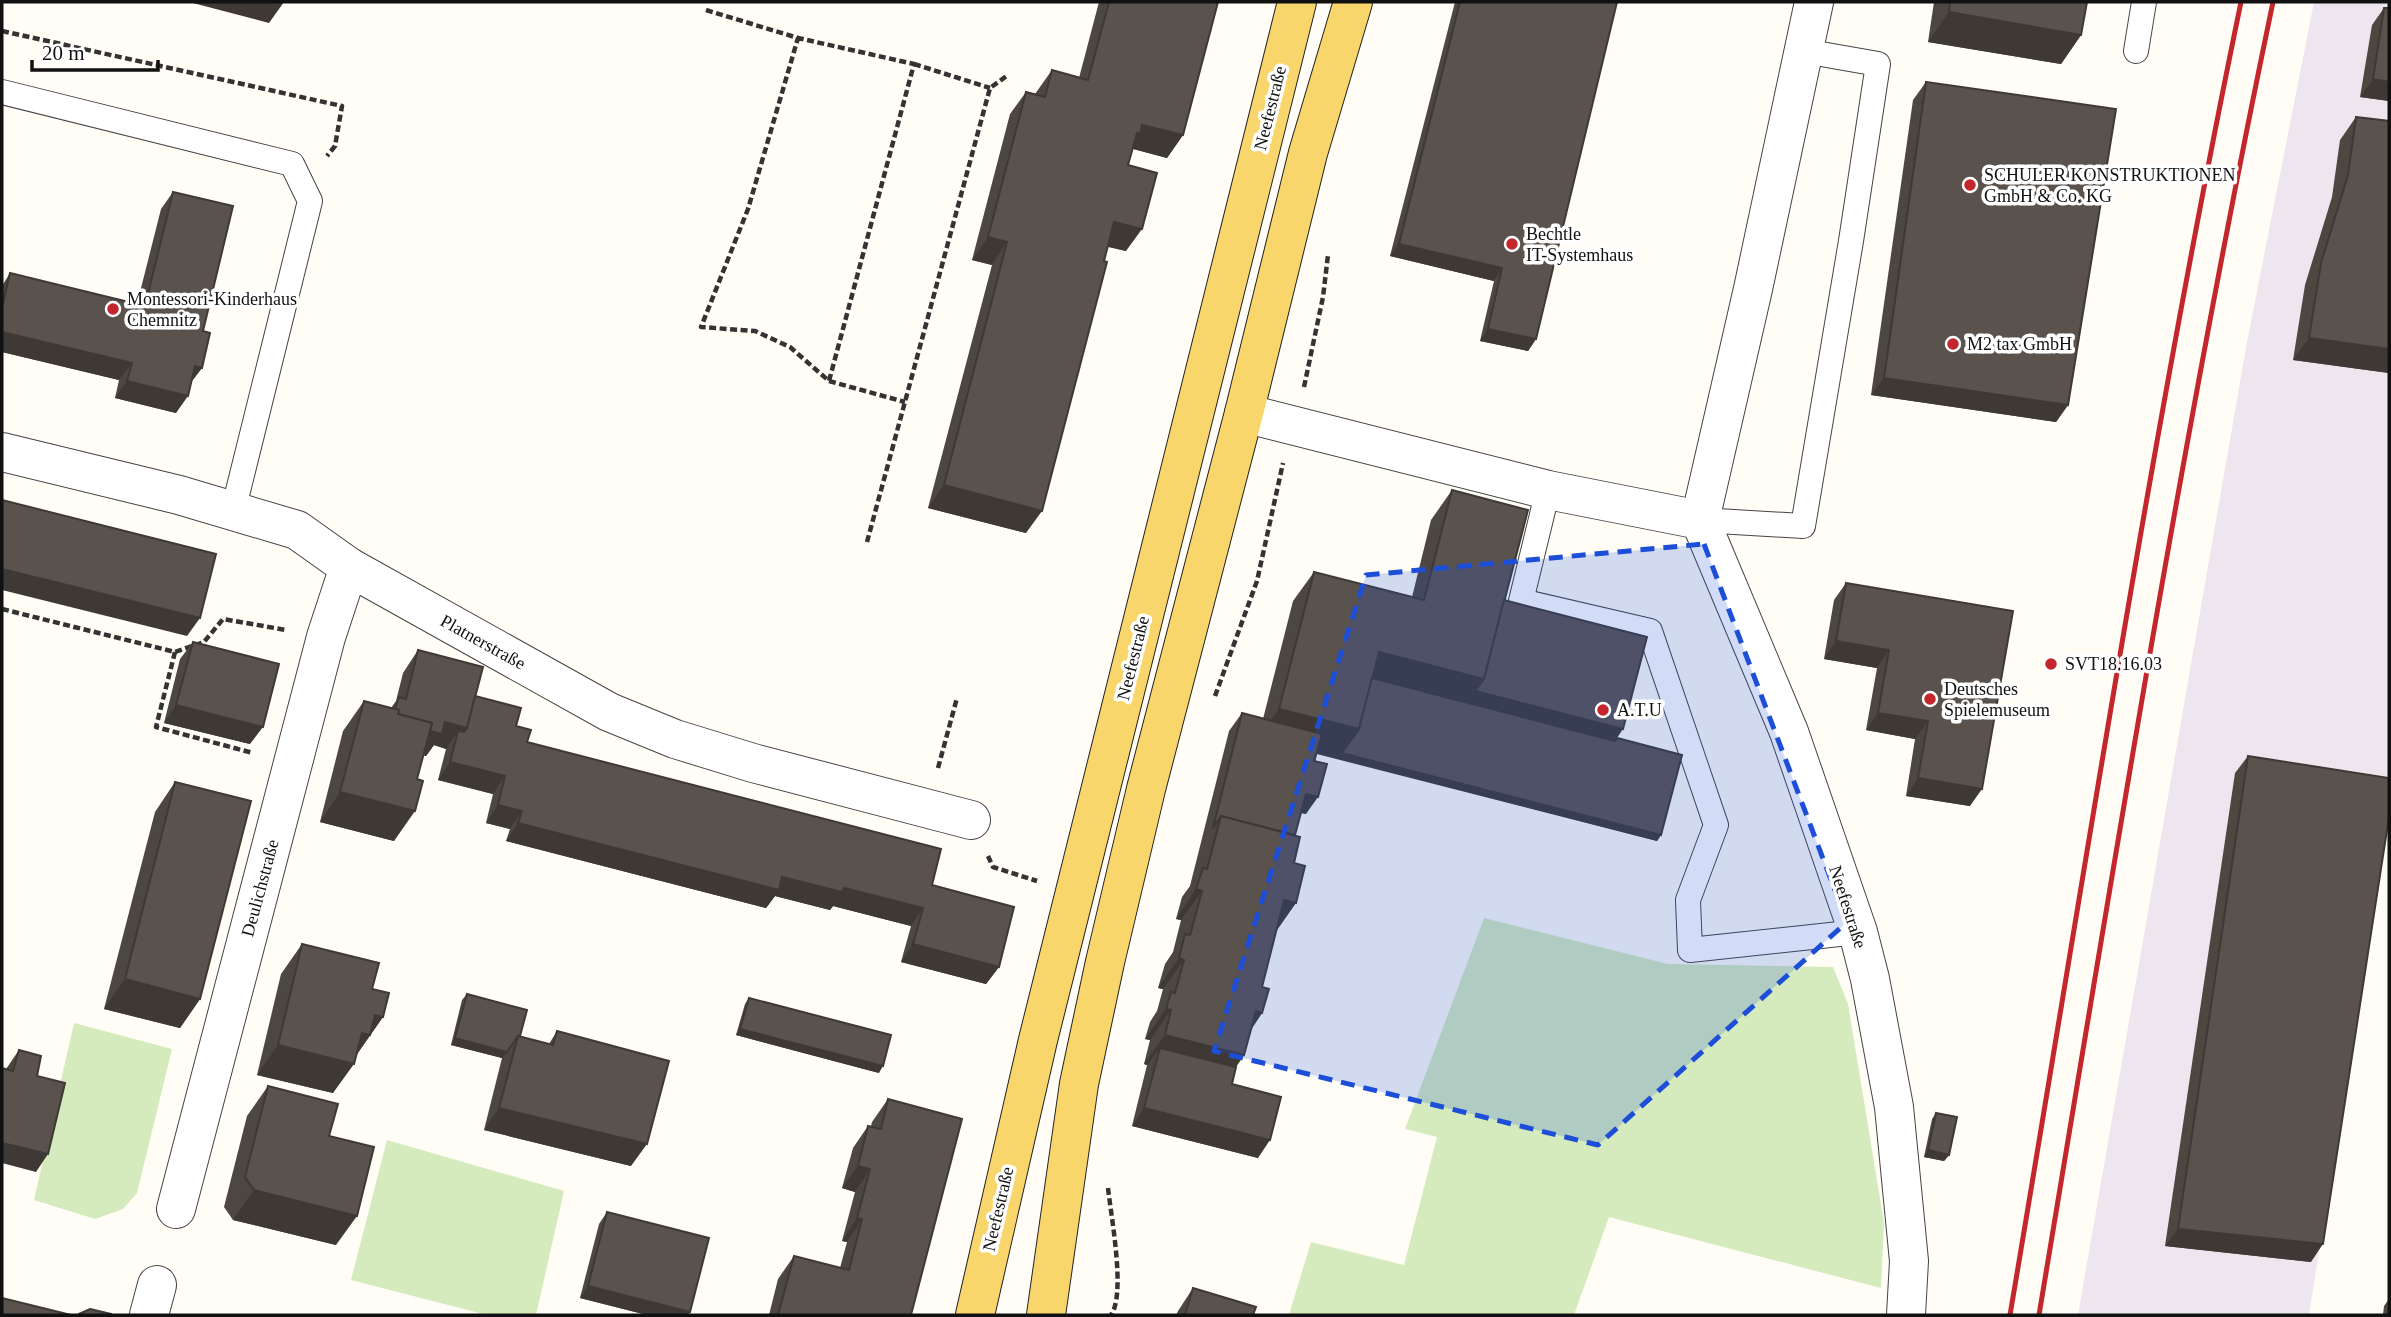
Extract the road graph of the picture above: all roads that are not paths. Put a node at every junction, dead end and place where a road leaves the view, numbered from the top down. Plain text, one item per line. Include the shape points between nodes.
1 (1297, 2) edge
2 (1353, 2) edge
3 (1814, 2) edge
4 (2144, 2) edge
5 (1804, 51) junction
6 (2136, 51) dead end
7 (2, 92) edge
8 (1244, 413) junction
9 (2, 452) edge
10 (1548, 490) junction
11 (233, 511) junction
12 (1700, 520) junction
13 (349, 567) junction
14 (971, 820) road end
15 (1858, 932) junction
16 (176, 1209) dead end
17 (975, 1315) edge
18 (1046, 1315) edge
19 (1906, 1315) edge

1 - 17 main road, Neefestraße via 1038,1040
2 - 8 main road via 1308,153
3 - 5 street
4 - 6 lane
5 - 12 street
5 - 12 lane via 1878,64 1803,526
7 - 11 lane via 292,164 310,201
8 - 10 street
8 - 18 main road via 1105,962 1079,1084
9 - 11 street, Platnerstraße
10 - 12 street
10 - 15 lane via 1521,601 1650,631 1716,825 1688,900 1690,950
11 - 13 street, Platnerstraße via 297,530
12 - 15 street, Neefestraße via 1789,732
13 - 14 street, Platnerstraße via 609,712 675,739
13 - 16 street, Deulichstraße via 326,637
15 - 19 street, Neefestraße via 1894,1107 1909,1261

